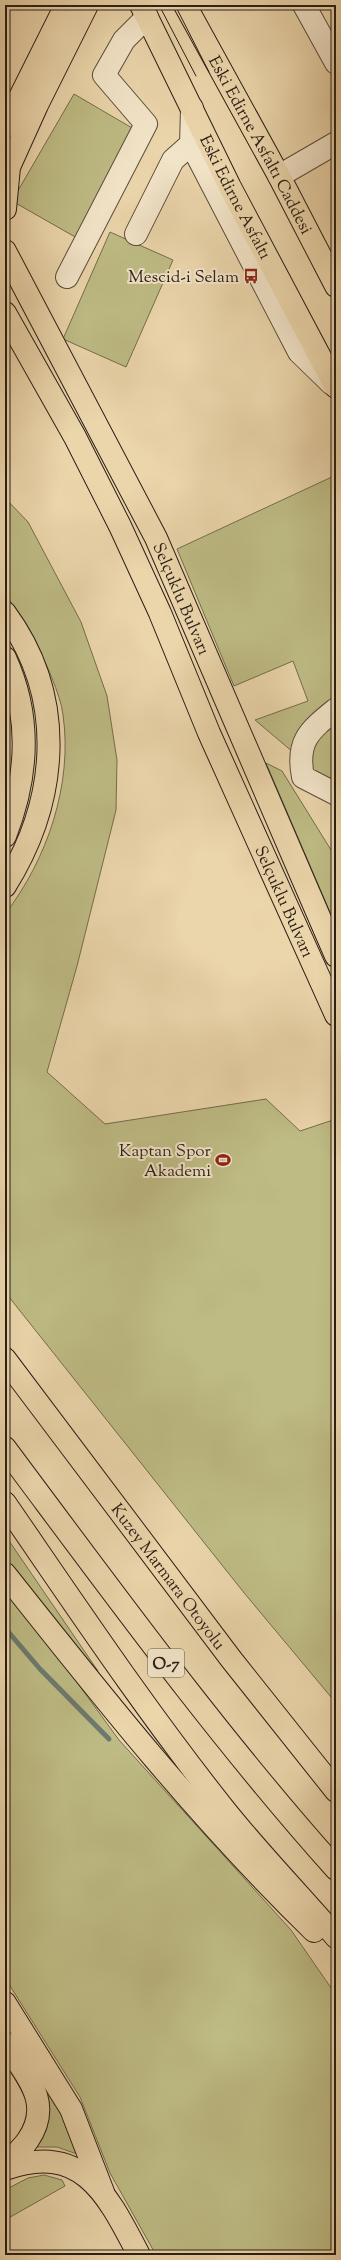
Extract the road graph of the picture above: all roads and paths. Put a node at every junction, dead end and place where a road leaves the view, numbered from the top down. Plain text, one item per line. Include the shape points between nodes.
1 (66, 5) edge
2 (87, 5) edge
3 (184, 5) edge
4 (304, 5) edge
5 (144, 11) edge
6 (336, 63) edge
7 (192, 108) junction
8 (5, 127) edge
9 (336, 143) edge
10 (191, 144) junction
11 (279, 176) junction
12 (5, 209) edge
13 (136, 234) dead end
14 (5, 251) edge
15 (67, 277) dead end
16 (336, 286) edge
17 (5, 313) edge
18 (336, 387) edge
19 (5, 613) edge
20 (5, 658) edge
21 (336, 709) edge
22 (336, 794) edge
23 (5, 836) edge
24 (5, 886) edge
25 (336, 956) edge
26 (336, 1016) edge
27 (5, 1359) edge
28 (5, 1448) edge
29 (5, 1503) edge
30 (5, 1574) edge
31 (336, 1791) edge
32 (336, 1869) edge
33 (336, 1936) edge
34 (336, 1950) edge
35 (5, 2003) edge
36 (5, 2043) edge
37 (5, 2165) edge
38 (5, 2169) edge
39 (103, 2192) junction
40 (139, 2255) edge

1 - 8 main road
2 - 12 main road via 40,98 9,167
3 - 11 main road, Eski Edirne Asfaltı Caddesi
4 - 6 street
5 - 7 main road, Eski Edirne Asfaltı
5 - 15 street via 104,75 146,124
7 - 10 street
7 - 18 main road, Eski Edirne Asfaltı via 237,201
9 - 11 street
10 - 13 street via 173,160
10 - 18 street via 299,352
11 - 16 main road, Eski Edirne Asfaltı Caddesi
14 - 25 main road, Selçuklu Bulvarı via 156,538
17 - 26 main road, Selçuklu Bulvarı via 75,437 120,526 160,613 212,740
19 - 24 main road via 31,656 40,682 48,716 49,750 47,784 40,812 28,843
20 - 23 main road via 21,703 25,730 22,782 15,811
21 - 22 street via 301,746 300,763 303,777
27 - 31 main road, Kuzey Marmara Otoyolu via 231,1659
28 - 32 main road, O-7 via 172,1670 280,1806
29 - 33 main road via 177,1748 225,1810
30 - 34 main road via 127,1729 180,1790 277,1895
35 - 39 main road via 71,2109
36 - 37 main road via 37,2094 40,2107 28,2140
38 - 39 main road via 41,2161 62,2164 83,2173
39 - 40 main road

